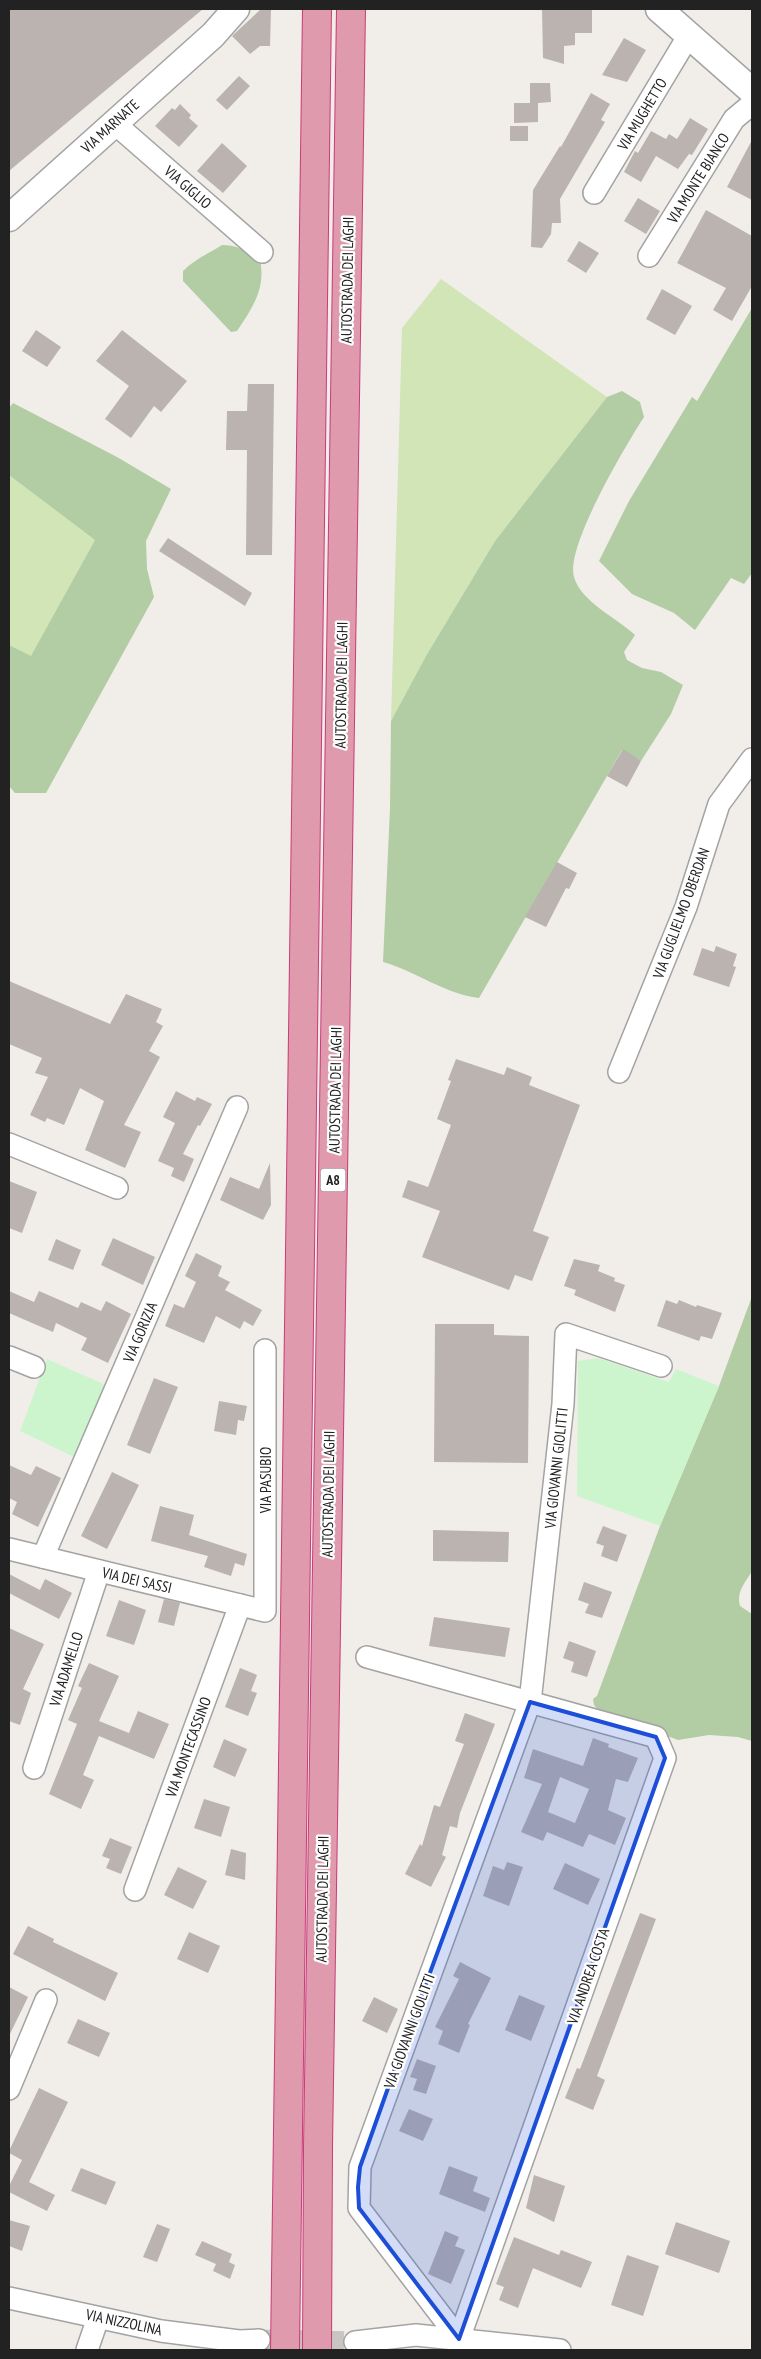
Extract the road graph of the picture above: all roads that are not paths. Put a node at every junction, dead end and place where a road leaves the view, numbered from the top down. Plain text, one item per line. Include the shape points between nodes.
1 (236, 9) edge
2 (252, 9) edge
3 (317, 9) edge
4 (351, 9) edge
5 (659, 9) edge
6 (213, 35) junction
7 (689, 35) junction
8 (752, 91) edge
9 (752, 104) edge
10 (113, 122) junction
11 (594, 193) dead end
12 (9, 218) edge
13 (262, 252) dead end
14 (649, 256) dead end
15 (752, 759) edge
16 (619, 1072) dead end
17 (237, 1107) dead end
18 (9, 1144) edge
19 (117, 1188) dead end
20 (265, 1350) dead end
21 (9, 1357) edge
22 (661, 1366) dead end
23 (34, 1367) dead end
24 (9, 1549) edge
25 (43, 1558) junction
26 (99, 1571) junction
27 (240, 1605) junction
28 (265, 1611) joint
29 (367, 1657) dead end
30 (530, 1702) junction
31 (34, 1768) dead end
32 (135, 1890) dead end
33 (46, 2000) dead end
34 (9, 2089) edge
35 (9, 2298) edge
36 (98, 2318) junction
37 (460, 2339) junction
38 (355, 2342) tunnel mouth
39 (398, 2343) edge
40 (246, 2344) tunnel mouth
41 (87, 2350) edge
42 (285, 2350) edge
43 (317, 2350) edge
44 (560, 2350) edge

1 - 6 street, VIA MARNATE
2 - 6 street, VIA MARNATE
3 - 42 highway, A8
4 - 43 highway, AUTOSTRADA DEI LAGHI / A8
5 - 7 street
6 - 10 street, VIA MARNATE
7 - 8 street
7 - 11 street, VIA MUGHETTO
9 - 14 street, VIA MONTE BIANCO via 734,119
10 - 12 street, VIA MARNATE
10 - 13 street, VIA GIGLIO
15 - 16 street, VIA GUGLIELMO OBERDAN via 719,804 686,907
17 - 25 street, VIA GORIZIA
18 - 19 street
20 - 28 street, VIA PASUBIO
21 - 23 street
22 - 30 street, VIA GIOVANNI GIOLITTI via 566,1334 563,1404
24 - 25 street, VIA DEI SASSI
25 - 26 street, VIA DEI SASSI
26 - 27 street, VIA DEI SASSI
26 - 31 street, VIA ADAMELLO
27 - 28 street, VIA DEI SASSI
27 - 32 street, VIA MONTECASSINO
29 - 30 street
30 - 37 street, VIA GIOVANNI GIOLITTI via 360,2167 359,2208
30 - 37 street, VIA ANDREA COSTA via 656,1737 665,1758
33 - 34 street
35 - 36 street, VIA NIZZOLINA
36 - 40 street, VIA NIZZOLINA
36 - 41 street
37 - 39 street
37 - 44 street
38 - 39 street

